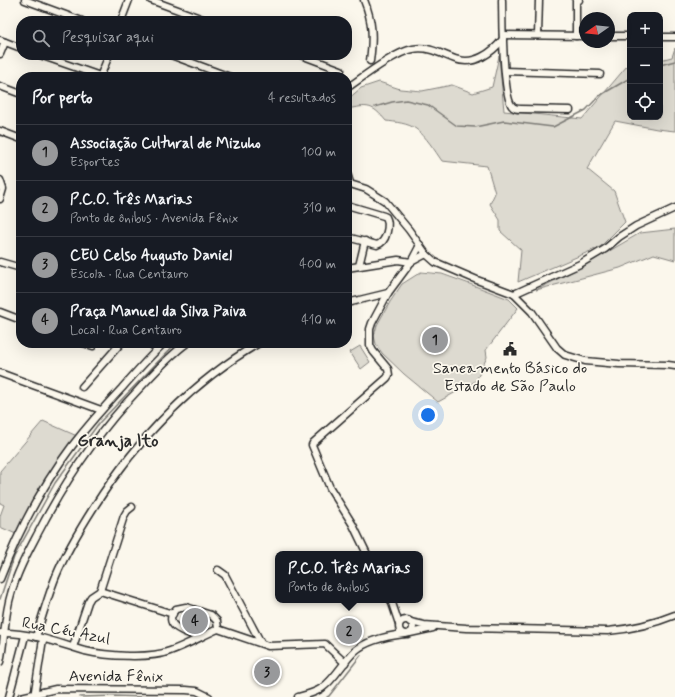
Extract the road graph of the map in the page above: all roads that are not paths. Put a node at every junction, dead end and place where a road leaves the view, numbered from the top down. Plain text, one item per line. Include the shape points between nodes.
1 (26, 0) edge
2 (129, 0) edge
3 (151, 0) edge
4 (358, 0) edge
5 (502, 0) edge
6 (539, 0) edge
7 (578, 0) edge
8 (365, 2) edge
9 (69, 16) edge
10 (123, 16) edge
11 (194, 16) edge
12 (538, 35) junction
13 (576, 36) joint
14 (615, 36) edge
15 (627, 36) edge
16 (503, 37) junction
17 (663, 37) edge
18 (675, 37) edge
19 (2, 41) edge
20 (16, 46) edge
21 (0, 54) edge
22 (54, 60) edge
23 (107, 60) edge
24 (184, 60) edge
25 (314, 60) edge
26 (370, 61) dead end
27 (341, 70) dead end
28 (505, 71) junction
29 (87, 72) edge
30 (103, 72) edge
31 (217, 72) edge
32 (600, 74) dead end
33 (352, 85) edge
34 (0, 86) edge
35 (16, 92) edge
36 (570, 110) dead end
37 (0, 131) edge
38 (16, 137) edge
39 (0, 180) edge
40 (352, 184) edge
41 (1, 196) edge
42 (352, 207) edge
43 (675, 208) edge
44 (352, 238) edge
45 (365, 241) junction
46 (420, 245) junction
47 (426, 254) junction
48 (0, 262) edge
49 (411, 262) junction
50 (359, 266) junction
51 (16, 267) edge
52 (352, 267) edge
53 (388, 293) junction
54 (514, 294) junction
55 (352, 302) edge
56 (0, 312) edge
57 (16, 318) edge
58 (117, 348) edge
59 (181, 348) edge
60 (251, 348) edge
61 (158, 349) edge
62 (675, 366) edge
63 (0, 373) edge
64 (82, 387) dead end
65 (101, 410) junction
66 (132, 507) dead end
67 (366, 551) edge
68 (218, 570) dead end
69 (0, 579) edge
70 (100, 591) junction
71 (392, 603) edge
72 (172, 614) junction
73 (675, 616) edge
74 (410, 622) junction
75 (399, 626) junction
76 (442, 626) junction
77 (218, 629) junction
78 (253, 629) junction
79 (2, 633) edge
80 (407, 634) junction
81 (25, 636) junction
82 (391, 636) junction
83 (198, 637) junction
84 (39, 638) junction
85 (252, 640) junction
86 (261, 643) junction
87 (73, 647) junction
88 (0, 662) edge
89 (345, 663) junction
90 (186, 690) junction
91 (34, 695) edge
92 (9, 697) edge
93 (21, 697) edge
94 (185, 697) edge
95 (209, 697) edge
96 (298, 697) edge

1 - 9 street
2 - 10 street
3 - 11 street
4 - 8 street
5 - 16 street
6 - 12 street
7 - 13 street
8 - 26 street via 373,39
12 - 13 street
12 - 16 street
14 - 15 street
16 - 28 street
16 - 33 street via 496,48 486,55 466,61 428,49 406,51
17 - 18 street
19 - 20 street
19 - 21 street
22 - 29 street
23 - 30 street
24 - 31 street
25 - 27 street
28 - 32 street
28 - 36 street via 511,106 516,109
34 - 35 street
37 - 38 street
39 - 41 street via 3,186
40 - 46 street via 385,201
42 - 45 street via 386,217 388,222 382,243 377,245
43 - 54 street via 636,226 606,249 580,264
44 - 45 street
45 - 50 street
46 - 47 street
46 - 49 street
47 - 49 street
47 - 54 street via 442,266
48 - 51 street
49 - 50 street via 398,260
49 - 53 street
50 - 52 street
53 - 55 street
53 - 67 street via 372,323 369,338 372,351 389,372 387,378 312,445 330,488
54 - 62 street via 532,312 565,355 594,362
56 - 57 street
58 - 64 street
59 - 79 street via 129,399 66,482 19,571 7,607
60 - 84 street via 226,364 173,409 122,466 85,521 56,575 46,604
61 - 65 street
63 - 65 street
65 - 69 street via 44,487
66 - 70 street via 127,511 123,521
68 - 78 street via 225,575
70 - 72 street
70 - 87 street via 88,602
71 - 75 street
72 - 77 street via 182,607 211,615
72 - 83 street via 175,627
73 - 76 street via 652,624 608,631
74 - 75 street via 404,621
74 - 76 street
74 - 80 street via 413,629
75 - 80 street via 401,632
75 - 82 street
76 - 80 street
77 - 83 street, Rua Céu Azul
77 - 85 street
78 - 85 street
78 - 86 street
79 - 81 street, Rua Céu Azul
79 - 88 street
80 - 82 street
81 - 84 street, Rua Céu Azul
81 - 92 street
82 - 89 street via 363,646
83 - 87 street, Rua Céu Azul via 169,652 154,655 94,652
84 - 87 street, Rua Céu Azul
84 - 91 street
85 - 86 street
86 - 89 street via 272,646 323,644
89 - 96 street via 321,689
90 - 91 street, Avenida Fênix via 56,689
90 - 94 street
90 - 95 street, Avenida Fênix via 197,691
91 - 93 street, Avenida Fênix

